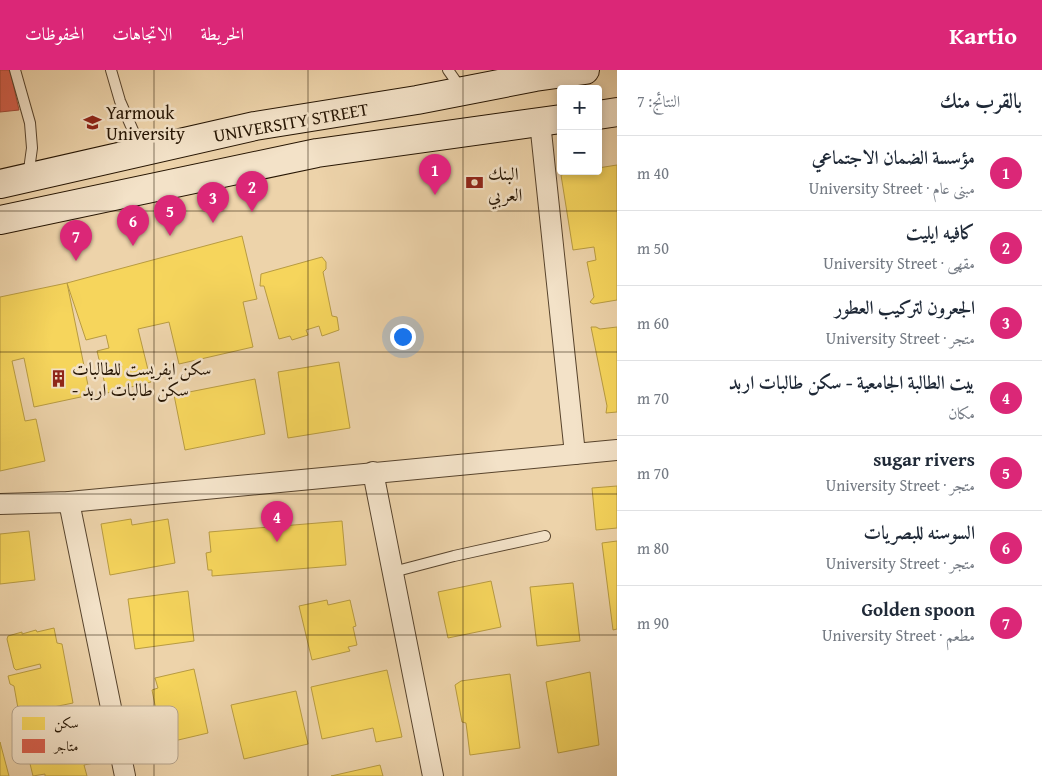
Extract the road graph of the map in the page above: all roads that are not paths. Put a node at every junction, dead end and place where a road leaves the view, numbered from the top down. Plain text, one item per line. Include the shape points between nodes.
1 (15, 70) edge
2 (111, 70) edge
3 (585, 70) edge
4 (456, 80) edge
5 (617, 112) edge
6 (602, 114) edge
7 (550, 121) edge
8 (142, 152) junction
9 (28, 178) junction
10 (0, 184) edge
11 (0, 220) edge
12 (617, 450) edge
13 (575, 454) junction
14 (373, 472) junction
15 (69, 502) junction
16 (0, 504) edge
17 (544, 536) dead end
18 (393, 572) junction
19 (111, 706) edge
20 (433, 776) edge

1 - 9 lane via 30,123 32,148
2 - 8 lane via 120,102
3 - 4 main road, UNIVERSITY STREET via 535,77
4 - 8 main road, UNIVERSITY STREET via 418,100 256,126
5 - 6 main road
7 - 11 main road, UNIVERSITY STREET via 317,153
7 - 13 street
8 - 9 main road, UNIVERSITY STREET
9 - 10 main road, UNIVERSITY STREET
12 - 13 street
13 - 14 street
14 - 15 street
14 - 18 street
15 - 16 street
15 - 19 street
17 - 18 lane
18 - 20 street

